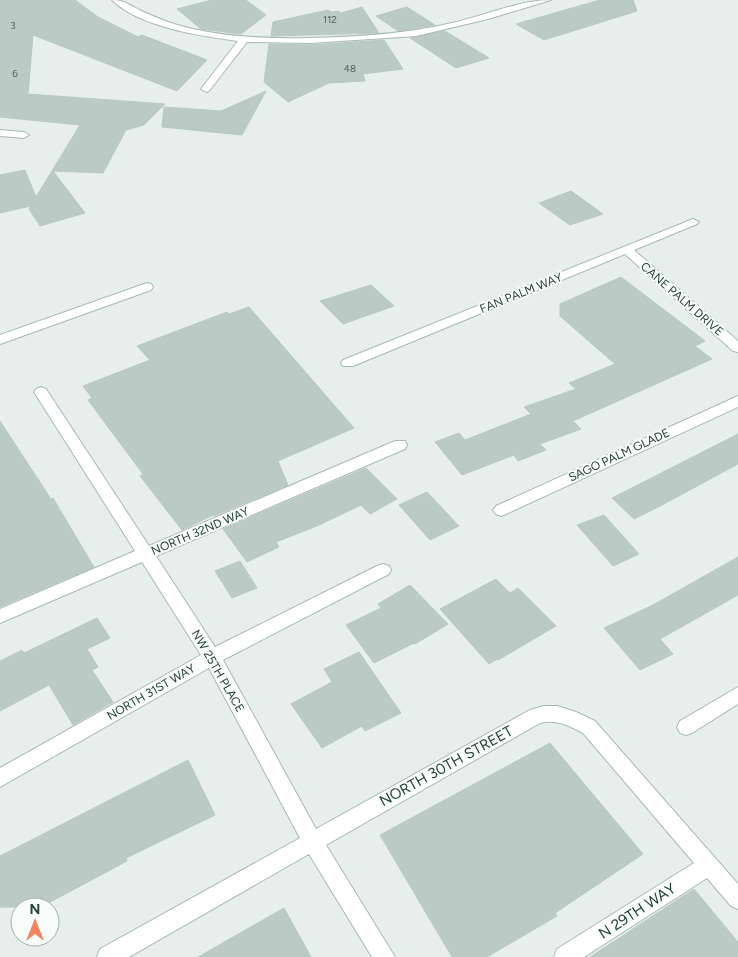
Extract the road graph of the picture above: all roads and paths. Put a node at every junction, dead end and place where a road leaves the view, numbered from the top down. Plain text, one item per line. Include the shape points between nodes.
1 (116, 0) edge
2 (513, 0) edge
3 (547, 0) edge
4 (525, 6) junction
5 (243, 40) junction
6 (206, 89) dead end
7 (0, 132) edge
8 (24, 135) dead end
9 (693, 222) dead end
10 (626, 250) junction
11 (147, 287) dead end
12 (0, 340) edge
13 (738, 348) edge
14 (348, 363) dead end
15 (40, 392) dead end
16 (738, 401) edge
17 (400, 445) dead end
18 (501, 510) dead end
19 (146, 554) junction
20 (384, 570) dead end
21 (0, 616) edge
22 (212, 658) junction
23 (738, 695) edge
24 (686, 727) dead end
25 (0, 778) edge
26 (312, 841) junction
27 (709, 865) junction
28 (738, 899) edge
29 (108, 957) edge
30 (384, 957) edge
31 (565, 957) edge

1 - 5 street via 166,25
2 - 4 street
3 - 4 street
4 - 5 street via 420,32 329,41
5 - 6 street
7 - 8 street
9 - 10 street, FAN PALM WAY
10 - 13 street, CANE PALM DRIVE
10 - 14 street, FAN PALM WAY
11 - 12 street
15 - 19 street, NW 25TH PLACE
16 - 18 street, SAGO PALM GLADE
17 - 19 street, NORTH 32ND WAY
19 - 21 street, NORTH 32ND WAY
19 - 22 street, NW 25TH PLACE
20 - 22 street, NORTH 31ST WAY
22 - 25 street, NORTH 31ST WAY
22 - 26 street, NW 25TH PLACE
23 - 24 street
26 - 27 street, NORTH 30TH STREET via 536,716 563,713 589,727
26 - 29 street, NORTH 30TH STREET
26 - 30 street, NW 25TH PLACE
27 - 28 street, NORTH 30TH STREET
27 - 31 street, N 29TH WAY

